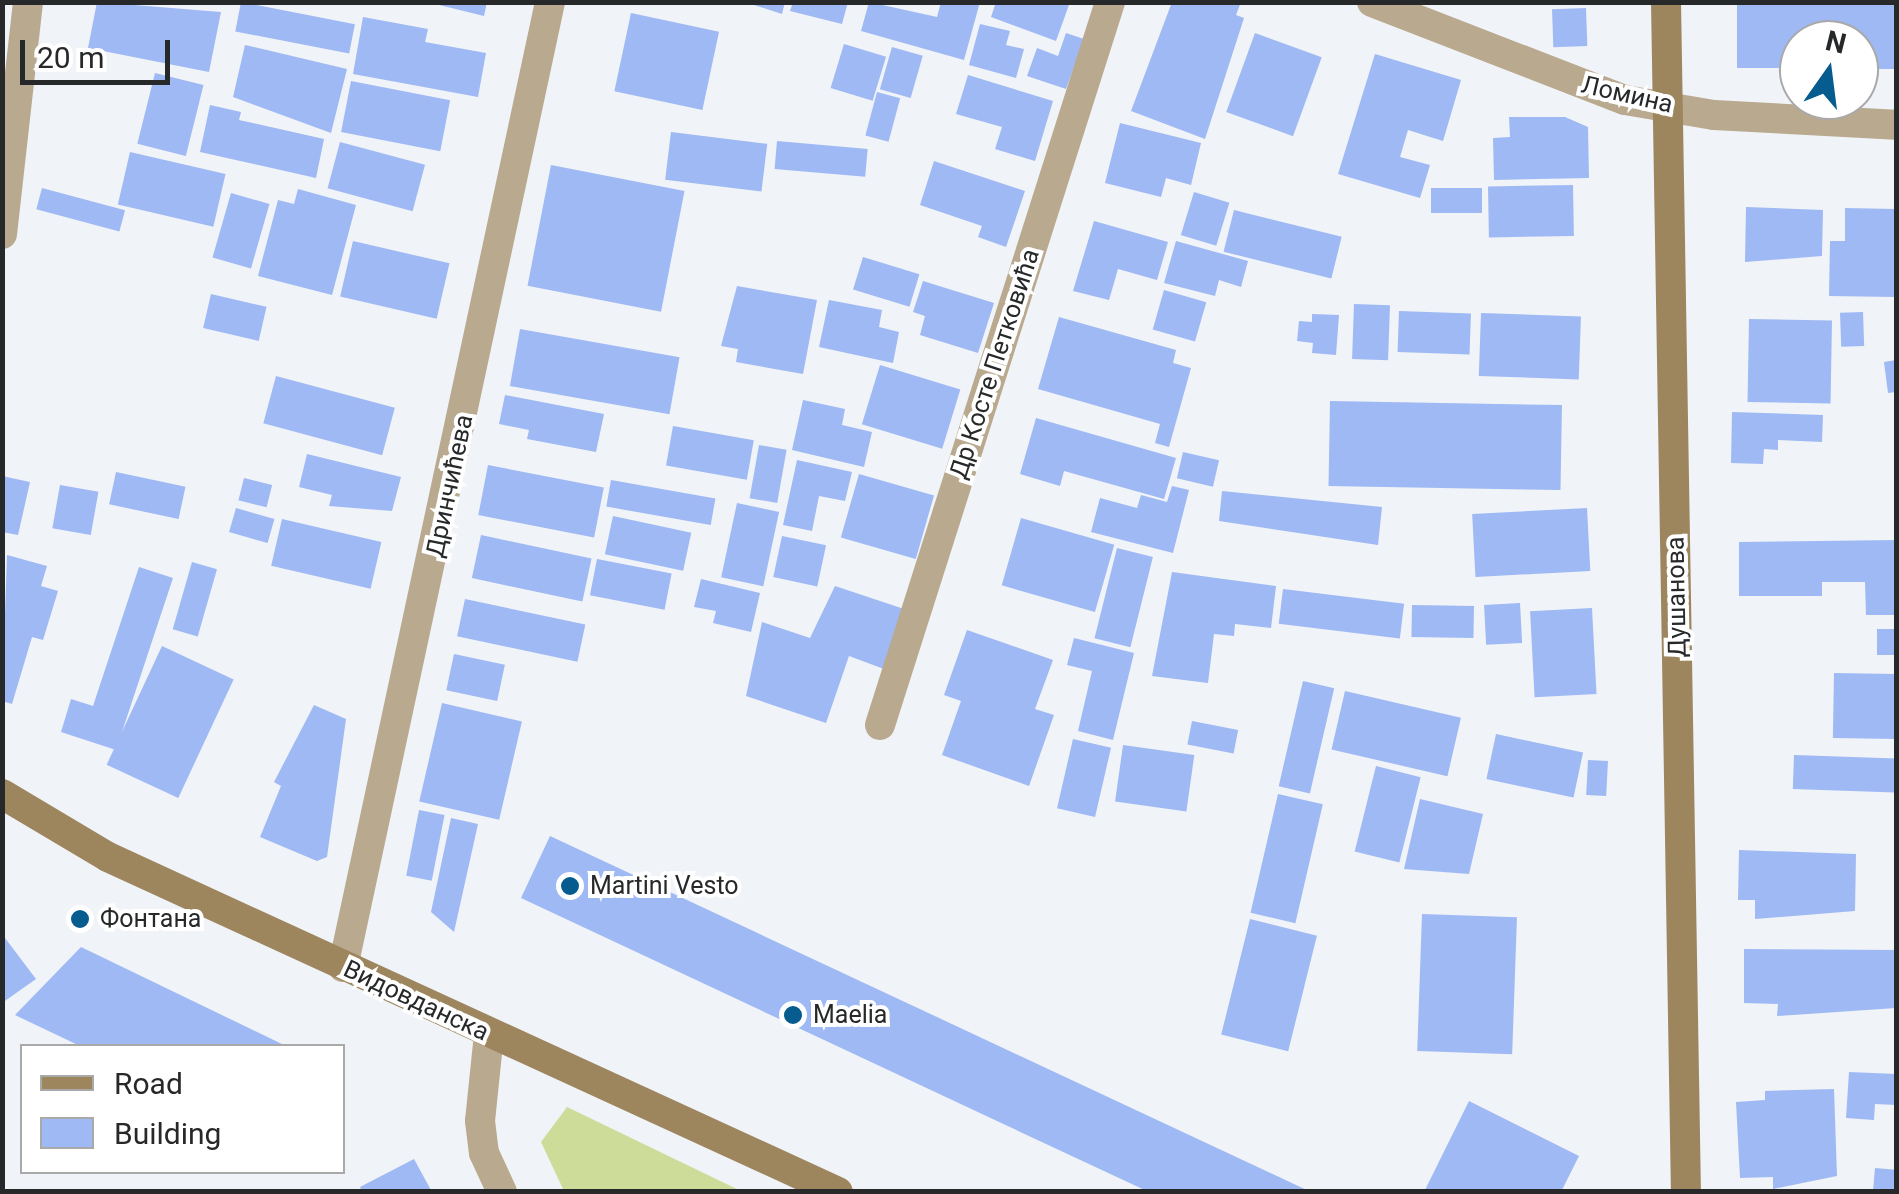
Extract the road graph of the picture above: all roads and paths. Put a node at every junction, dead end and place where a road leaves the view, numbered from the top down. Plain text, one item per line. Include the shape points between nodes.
1 (28, 2) edge
2 (550, 2) edge
3 (1110, 2) edge
4 (1372, 2) edge
5 (1666, 2) edge
6 (1668, 105) junction
7 (1896, 125) edge
8 (2, 234) edge
9 (880, 726) dead end
10 (2, 794) edge
11 (343, 967) junction
12 (489, 1034) junction
13 (502, 1192) edge
14 (838, 1192) edge
15 (1686, 1192) edge

1 - 8 street
2 - 11 street, Дринчићева
3 - 9 street, Др Косте Петковића
4 - 6 street, Ломина via 1568,82
5 - 6 main road, Душанова
6 - 7 street, Ломина
6 - 15 main road, Душанова
10 - 11 main road, Видовданска via 108,857
11 - 12 main road, Видовданска
12 - 13 street via 480,1121
12 - 14 main road, Видовданска

